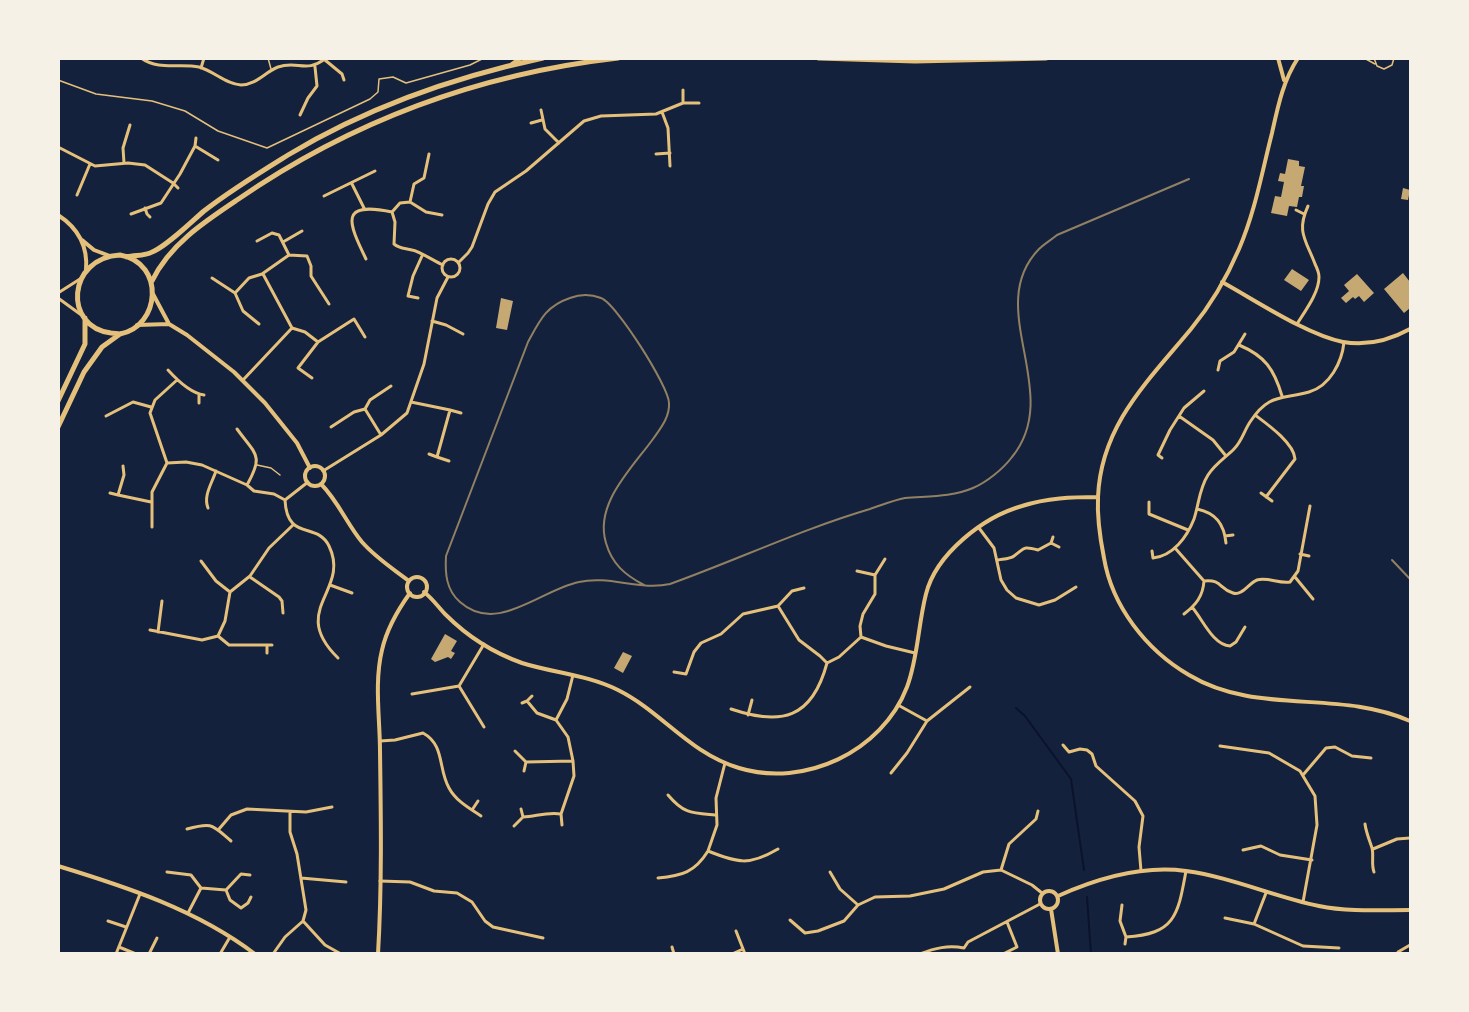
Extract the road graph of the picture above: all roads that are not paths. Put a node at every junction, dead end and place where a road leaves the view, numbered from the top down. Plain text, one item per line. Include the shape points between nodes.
1 (141, 58) edge
2 (204, 58) edge
3 (268, 58) edge
4 (521, 58) edge
5 (543, 58) edge
6 (618, 58) edge
7 (819, 58) edge
8 (1046, 58) edge
9 (1278, 58) edge
10 (1298, 58) edge
11 (1364, 58) edge
12 (1374, 58) edge
13 (1394, 58) edge
14 (325, 59) edge
15 (1376, 64) junction
16 (508, 66) junction
17 (315, 67) junction
18 (201, 68) junction
19 (272, 71) junction
20 (344, 80) dead end
21 (1285, 80) junction
22 (683, 90) dead end
23 (683, 103) junction
24 (699, 103) dead end
25 (541, 110) dead end
26 (662, 112) junction
27 (300, 115) dead end
28 (542, 120) junction
29 (531, 123) dead end
30 (130, 125) dead end
31 (196, 138) dead end
32 (559, 142) junction
33 (195, 146) junction
34 (60, 148) edge
35 (58, 153) edge
36 (670, 153) junction
37 (429, 154) dead end
38 (656, 154) dead end
39 (218, 160) dead end
40 (124, 163) junction
41 (90, 164) junction
42 (670, 166) dead end
43 (375, 171) dead end
44 (173, 183) junction
45 (352, 184) junction
46 (178, 188) dead end
47 (76, 195) dead end
48 (324, 196) dead end
49 (410, 202) junction
50 (1308, 206) dead end
51 (145, 208) junction
52 (364, 208) junction
53 (1296, 210) dead end
54 (392, 212) junction
55 (131, 214) dead end
56 (1304, 214) junction
57 (442, 215) dead end
58 (58, 216) edge
59 (150, 217) dead end
60 (302, 231) dead end
61 (81, 240) junction
62 (256, 241) dead end
63 (283, 242) junction
64 (289, 255) junction
65 (110, 256) junction
66 (128, 256) junction
67 (422, 256) junction
68 (366, 258) dead end
69 (459, 262) junction
70 (443, 265) junction
71 (86, 270) junction
72 (262, 274) junction
73 (448, 277) junction
74 (81, 278) junction
75 (212, 278) dead end
76 (152, 281) junction
77 (1222, 282) junction
78 (58, 293) edge
79 (152, 293) junction
80 (235, 293) junction
81 (58, 298) edge
82 (418, 298) dead end
83 (329, 304) dead end
84 (83, 316) junction
85 (432, 321) junction
86 (169, 324) junction
87 (260, 324) dead end
88 (1297, 324) junction
89 (137, 325) junction
90 (292, 328) junction
91 (1410, 329) edge
92 (120, 334) junction
93 (463, 334) dead end
94 (1245, 334) dead end
95 (365, 337) dead end
96 (318, 342) junction
97 (1344, 342) junction
98 (1239, 345) junction
99 (1213, 357) dead end
100 (1220, 361) junction
101 (168, 370) dead end
102 (1218, 370) dead end
103 (312, 378) dead end
104 (177, 380) junction
105 (243, 380) junction
106 (391, 386) dead end
107 (1204, 391) dead end
108 (1199, 396) junction
109 (1282, 396) junction
110 (58, 400) edge
111 (411, 402) junction
112 (1204, 402) dead end
113 (199, 403) dead end
114 (151, 407) junction
115 (365, 409) junction
116 (450, 410) junction
117 (461, 413) dead end
118 (1255, 415) junction
119 (106, 416) dead end
120 (1179, 416) junction
121 (58, 427) edge
122 (331, 427) dead end
123 (237, 429) dead end
124 (381, 435) junction
125 (1299, 449) dead end
126 (1152, 451) dead end
127 (429, 454) dead end
128 (1294, 454) junction
129 (1158, 455) junction
130 (1226, 456) junction
131 (437, 457) junction
132 (1162, 458) dead end
133 (449, 461) dead end
134 (167, 463) junction
135 (257, 465) junction
136 (123, 466) dead end
137 (310, 468) junction
138 (216, 470) junction
139 (323, 471) junction
140 (280, 475) dead end
141 (308, 482) junction
142 (321, 484) junction
143 (247, 485) junction
144 (110, 493) dead end
145 (1261, 494) dead end
146 (118, 495) junction
147 (1098, 497) junction
148 (1266, 497) junction
149 (285, 500) junction
150 (1272, 501) dead end
151 (151, 502) junction
152 (1149, 502) dead end
153 (199, 503) dead end
154 (206, 503) junction
155 (1310, 507) dead end
156 (208, 508) dead end
157 (1197, 509) junction
158 (1149, 514) junction
159 (1144, 519) dead end
160 (293, 525) junction
161 (978, 526) junction
162 (152, 527) dead end
163 (1188, 530) junction
164 (1233, 535) dead end
165 (1225, 536) junction
166 (1053, 537) dead end
167 (1051, 543) junction
168 (1226, 543) dead end
169 (1059, 547) dead end
170 (1175, 548) junction
171 (1152, 551) dead end
172 (1300, 554) junction
173 (1309, 556) dead end
174 (1153, 558) junction
175 (885, 559) dead end
176 (998, 560) junction
177 (201, 561) dead end
178 (1153, 565) dead end
179 (857, 571) dead end
180 (875, 575) junction
181 (250, 576) junction
182 (1295, 578) junction
183 (409, 581) junction
184 (1204, 581) junction
185 (330, 585) junction
186 (1076, 587) dead end
187 (804, 588) dead end
188 (1071, 590) junction
189 (230, 592) junction
190 (424, 592) junction
191 (352, 593) dead end
192 (410, 593) junction
193 (1075, 596) dead end
194 (1313, 599) dead end
195 (162, 601) dead end
196 (778, 606) junction
197 (1192, 608) junction
198 (283, 613) dead end
199 (1184, 614) dead end
200 (1245, 627) dead end
201 (150, 630) dead end
202 (158, 632) junction
203 (218, 636) junction
204 (861, 637) junction
205 (484, 644) junction
206 (267, 653) dead end
207 (915, 653) junction
208 (338, 658) dead end
209 (827, 663) junction
210 (674, 672) dead end
211 (573, 675) junction
212 (459, 686) junction
213 (970, 687) dead end
214 (412, 694) dead end
215 (532, 696) dead end
216 (752, 700) dead end
217 (527, 701) junction
218 (522, 703) dead end
219 (898, 705) junction
220 (730, 709) dead end
221 (748, 715) junction
222 (556, 720) junction
223 (927, 721) junction
224 (1410, 721) edge
225 (484, 726) dead end
226 (380, 741) junction
227 (1064, 745) dead end
228 (1220, 746) dead end
229 (515, 751) dead end
230 (1371, 758) dead end
231 (573, 761) junction
232 (725, 761) junction
233 (526, 762) junction
234 (524, 771) dead end
235 (891, 773) dead end
236 (1303, 775) junction
237 (668, 795) dead end
238 (478, 801) dead end
239 (332, 807) dead end
240 (521, 809) dead end
241 (472, 810) junction
242 (1038, 811) dead end
243 (290, 812) junction
244 (561, 814) junction
245 (716, 815) junction
246 (481, 816) dead end
247 (523, 816) junction
248 (1365, 824) dead end
249 (562, 825) dead end
250 (514, 826) dead end
251 (187, 829) dead end
252 (219, 829) junction
253 (1410, 838) edge
254 (231, 841) dead end
255 (778, 849) dead end
256 (1373, 849) junction
257 (1243, 850) dead end
258 (708, 851) junction
259 (1312, 860) junction
260 (58, 866) edge
261 (1001, 870) junction
262 (1141, 871) junction
263 (1186, 871) junction
264 (167, 872) dead end
265 (1374, 872) dead end
266 (830, 873) dead end
267 (250, 875) dead end
268 (301, 878) junction
269 (658, 878) dead end
270 (380, 881) junction
271 (346, 882) dead end
272 (201, 888) junction
273 (226, 890) junction
274 (140, 893) junction
275 (1042, 893) junction
276 (1266, 893) junction
277 (1058, 896) junction
278 (251, 897) dead end
279 (1303, 902) junction
280 (1040, 904) junction
281 (858, 905) junction
282 (1122, 905) dead end
283 (1051, 909) junction
284 (1410, 910) edge
285 (188, 913) junction
286 (1225, 918) dead end
287 (790, 920) dead end
288 (108, 921) dead end
289 (303, 921) junction
290 (1007, 921) junction
291 (1254, 924) junction
292 (127, 927) junction
293 (736, 931) dead end
294 (230, 937) junction
295 (1126, 937) junction
296 (157, 938) dead end
297 (543, 938) dead end
298 (1125, 944) dead end
299 (1410, 945) edge
300 (119, 947) junction
301 (672, 947) dead end
302 (964, 948) junction
303 (1339, 948) dead end
304 (743, 949) junction
305 (1398, 952) dead end
306 (924, 953) edge
307 (116, 954) edge
308 (136, 954) edge
309 (149, 954) edge
310 (220, 954) edge
311 (255, 954) edge
312 (273, 954) edge
313 (341, 954) edge
314 (378, 954) edge
315 (674, 954) edge
316 (732, 954) edge
317 (745, 954) edge
318 (965, 954) edge
319 (1003, 954) edge
320 (1059, 954) edge

1 - 18 street via 157,66
2 - 18 street
3 - 19 lane
4 - 16 street
5 - 16 highway
6 - 76 highway via 540,70 466,88 335,141 268,179 198,228 171,251
7 - 8 highway via 962,62
9 - 21 street
10 - 21 street
11 - 15 lane
12 - 15 lane
13 - 15 lane via 1387,69
14 - 17 street
14 - 20 street
16 - 66 highway via 412,96 332,131 239,186 150,253
17 - 19 street via 287,66
17 - 27 street via 317,86
18 - 19 street via 243,85
21 - 77 street via 1252,211 1239,250
22 - 23 street
23 - 24 street
23 - 26 street
25 - 28 street
26 - 32 street via 593,118
26 - 36 street
28 - 29 street
28 - 32 street via 545,129
30 - 40 street via 123,148
31 - 33 street
32 - 69 street via 495,192 468,254
33 - 39 street
33 - 44 street
34 - 35 street
34 - 41 street
36 - 38 street
36 - 42 street
37 - 49 street via 424,178 414,184
40 - 41 street
40 - 44 street via 145,165
41 - 47 street
43 - 45 street
44 - 46 street
44 - 51 street via 161,203
45 - 48 street
45 - 52 street
49 - 54 street via 400,203
49 - 57 street via 426,212
50 - 56 street
51 - 55 street
51 - 59 street
52 - 54 street
52 - 68 street via 351,220
53 - 56 street
54 - 67 street via 394,244
56 - 88 street via 1303,239 1319,278
58 - 61 street
60 - 63 street
61 - 65 street
61 - 71 street via 87,256
62 - 63 street via 272,233
63 - 64 street
64 - 72 street
64 - 83 street via 307,256 311,276
65 - 66 highway
65 - 71 highway
66 - 76 highway via 146,270
67 - 70 street
67 - 82 street via 408,296
69 - 70 street via 449,259
69 - 73 street via 459,274
70 - 73 street
71 - 74 highway
72 - 80 street via 249,278
72 - 90 street
73 - 85 street via 437,298
74 - 78 street
74 - 84 highway via 77,296
75 - 80 street
76 - 79 highway
77 - 88 street
77 - 147 street via 1191,329 1132,399 1121,418 1101,471
79 - 86 street
79 - 89 highway via 146,315
80 - 87 street via 243,311
81 - 84 street
84 - 92 highway via 99,330
84 - 110 highway via 86,344
85 - 93 street
85 - 111 street via 424,364
86 - 89 street
86 - 105 street
88 - 97 street
89 - 92 highway
90 - 96 street
90 - 105 street
91 - 97 street via 1382,340
92 - 121 highway via 102,347 89,365
94 - 98 street
95 - 96 street via 354,320
96 - 103 street via 298,368
97 - 109 street via 1337,366 1320,387
98 - 100 street
98 - 109 street via 1262,357
99 - 100 street
100 - 102 street
101 - 104 street
104 - 113 street via 202,395
104 - 114 street
105 - 137 street via 297,443
106 - 115 street via 370,400
107 - 108 street
108 - 112 street
108 - 120 street
109 - 118 street
111 - 116 street
111 - 124 street via 407,414
114 - 119 street via 131,402
114 - 134 street via 151,420
115 - 122 street
115 - 124 street
116 - 117 street
116 - 131 street
118 - 128 street
118 - 130 street via 1241,441
120 - 129 street
120 - 130 street via 1213,440
123 - 135 street via 254,451
124 - 139 street
125 - 128 street
126 - 129 street
127 - 131 street
128 - 148 street
129 - 132 street
130 - 157 street via 1204,482
131 - 133 street
134 - 138 street via 194,463
134 - 151 street
135 - 140 lane via 272,468
135 - 143 street
136 - 146 street
137 - 139 street via 316,466
137 - 141 street
138 - 143 street
138 - 154 street
139 - 142 street
141 - 142 street
141 - 149 street
142 - 183 street via 360,540
143 - 149 street via 257,493 274,494
144 - 146 street
145 - 148 street
146 - 151 street
147 - 161 street via 1064,497 1021,506
147 - 224 street via 1100,535 1113,588 1136,629 1169,662 1215,688 1240,696 1371,707
148 - 150 street
149 - 160 street
151 - 162 street
152 - 158 street
153 - 154 street
154 - 156 street
155 - 172 street
157 - 163 street
157 - 165 street via 1214,515
158 - 159 street
158 - 163 street
160 - 181 street via 269,548
160 - 185 street via 325,539 333,558
161 - 176 street
161 - 207 street via 937,569 926,594
163 - 170 street
164 - 165 street
165 - 168 street
166 - 167 street
167 - 169 street
167 - 176 street via 1038,550 1021,549 1012,557
170 - 174 street via 1162,558
170 - 184 street
171 - 174 street
172 - 173 street
172 - 182 street
174 - 178 street
175 - 180 street
176 - 188 street via 1007,590 1027,603 1048,604
177 - 189 street
179 - 180 street
180 - 204 street via 875,594 863,614
181 - 189 street
181 - 198 street via 279,597
182 - 184 street via 1284,583 1258,580 1238,594 1218,582
182 - 194 street
183 - 190 street via 422,579
183 - 192 street
184 - 197 street via 1203,591
185 - 191 street
185 - 208 street via 317,622 325,645
186 - 188 street
187 - 196 street via 792,591
188 - 193 street
189 - 203 street
190 - 192 street via 419,596
190 - 205 street via 447,616
192 - 226 street via 395,614 381,653
195 - 202 street
196 - 209 street via 799,640
196 - 210 street via 743,614 722,634 701,643 686,674
197 - 199 street
197 - 200 street via 1224,646 1236,642
201 - 202 street
202 - 203 street via 202,640
203 - 206 street via 229,645 269,645
204 - 207 street
204 - 209 street
205 - 211 street via 523,663
205 - 212 street
207 - 219 street
209 - 221 street via 819,687 804,706 782,718
211 - 222 street
211 - 232 street via 618,690 690,744
212 - 214 street
212 - 225 street
213 - 223 street
215 - 217 street
216 - 221 street
217 - 218 street
217 - 222 street via 537,713
219 - 223 street
219 - 232 street via 887,722 860,746 818,767 768,773
220 - 221 street
222 - 231 street via 568,737
223 - 235 street
226 - 241 street via 423,733 429,736 437,745 448,787
226 - 270 street
227 - 262 street via 1069,752 1087,750 1096,766 1135,801 1143,816
228 - 236 street via 1269,753
229 - 233 street
230 - 236 street via 1326,748
231 - 233 street
231 - 244 street via 574,776
232 - 245 street
233 - 234 street
236 - 259 street via 1315,796 1317,825
237 - 245 street via 677,807 690,813
238 - 241 street
239 - 243 street
240 - 247 street
241 - 246 street
242 - 261 street via 1036,819 1009,844
243 - 252 street via 247,809 231,815
243 - 268 street via 290,832
244 - 247 street
244 - 249 street
245 - 258 street via 717,825
247 - 250 street
248 - 256 street
251 - 252 street via 205,825
252 - 254 street
253 - 256 street via 1397,838
255 - 258 street via 765,857 742,862
256 - 265 street
257 - 259 street via 1261,846 1280,855
258 - 269 street via 700,864 680,876
259 - 279 street
260 - 274 street
261 - 275 street
261 - 281 street via 983,872 945,889 875,897
262 - 263 street
262 - 277 street via 1110,877
263 - 276 street
263 - 295 street via 1177,912 1167,926
264 - 272 street via 192,875
266 - 281 street via 840,889
267 - 273 street via 241,874
268 - 271 street
268 - 289 street via 306,910
270 - 297 street via 410,882 434,891 457,893 472,902 493,927
270 - 314 street
272 - 273 street
272 - 285 street
273 - 278 street via 230,900 241,908
274 - 285 street
274 - 292 street
275 - 277 street via 1051,891
275 - 280 street
276 - 279 street
276 - 291 street
277 - 283 street via 1058,903
279 - 284 street via 1322,907
280 - 283 street
280 - 290 street
281 - 287 street via 844,921 818,931 805,933
282 - 295 street via 1120,921
283 - 320 street
285 - 294 street
286 - 291 street
288 - 292 street
289 - 312 street
289 - 313 street via 325,945
290 - 302 street
290 - 319 street via 1017,947
291 - 303 street via 1304,946
292 - 300 street
293 - 304 street
294 - 310 street
294 - 311 street
295 - 298 street
296 - 309 street
299 - 305 street
300 - 307 street
300 - 308 street
301 - 315 street
302 - 306 street via 936,947
302 - 318 street
304 - 316 street
304 - 317 street

